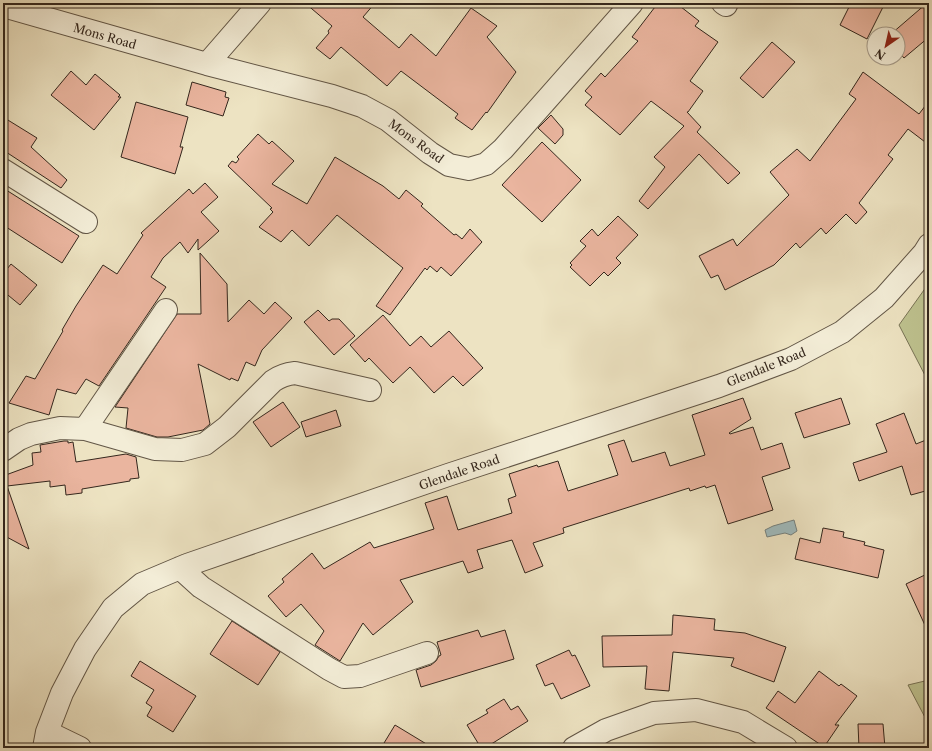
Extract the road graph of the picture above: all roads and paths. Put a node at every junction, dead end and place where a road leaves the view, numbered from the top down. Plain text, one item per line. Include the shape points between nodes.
1 (260, 3) edge
2 (632, 3) edge
3 (3, 6) edge
4 (207, 64) junction
5 (3, 170) edge
6 (86, 222) dead end
7 (929, 245) edge
8 (166, 310) dead end
9 (370, 390) dead end
10 (85, 429) junction
11 (3, 450) edge
12 (180, 568) junction
13 (427, 653) dead end
14 (46, 740) edge
15 (80, 748) edge
16 (574, 748) edge
17 (786, 748) edge

1 - 4 street
2 - 4 street, Mons Road via 503,148 486,164 469,169 450,165 430,153 388,120 362,106
3 - 4 street, Mons Road
5 - 6 street
7 - 12 street, Glendale Road via 884,298 842,332 791,359 719,386 448,475
8 - 10 street
9 - 10 street via 295,373 280,376 227,427 205,444 182,450 155,449
10 - 11 street via 60,428 31,434
12 - 13 street via 200,587 344,677 360,676
12 - 14 street, Glendale Road via 142,584 113,608 85,649 62,694
14 - 15 street
16 - 17 street via 606,730 654,713 696,710 743,722

